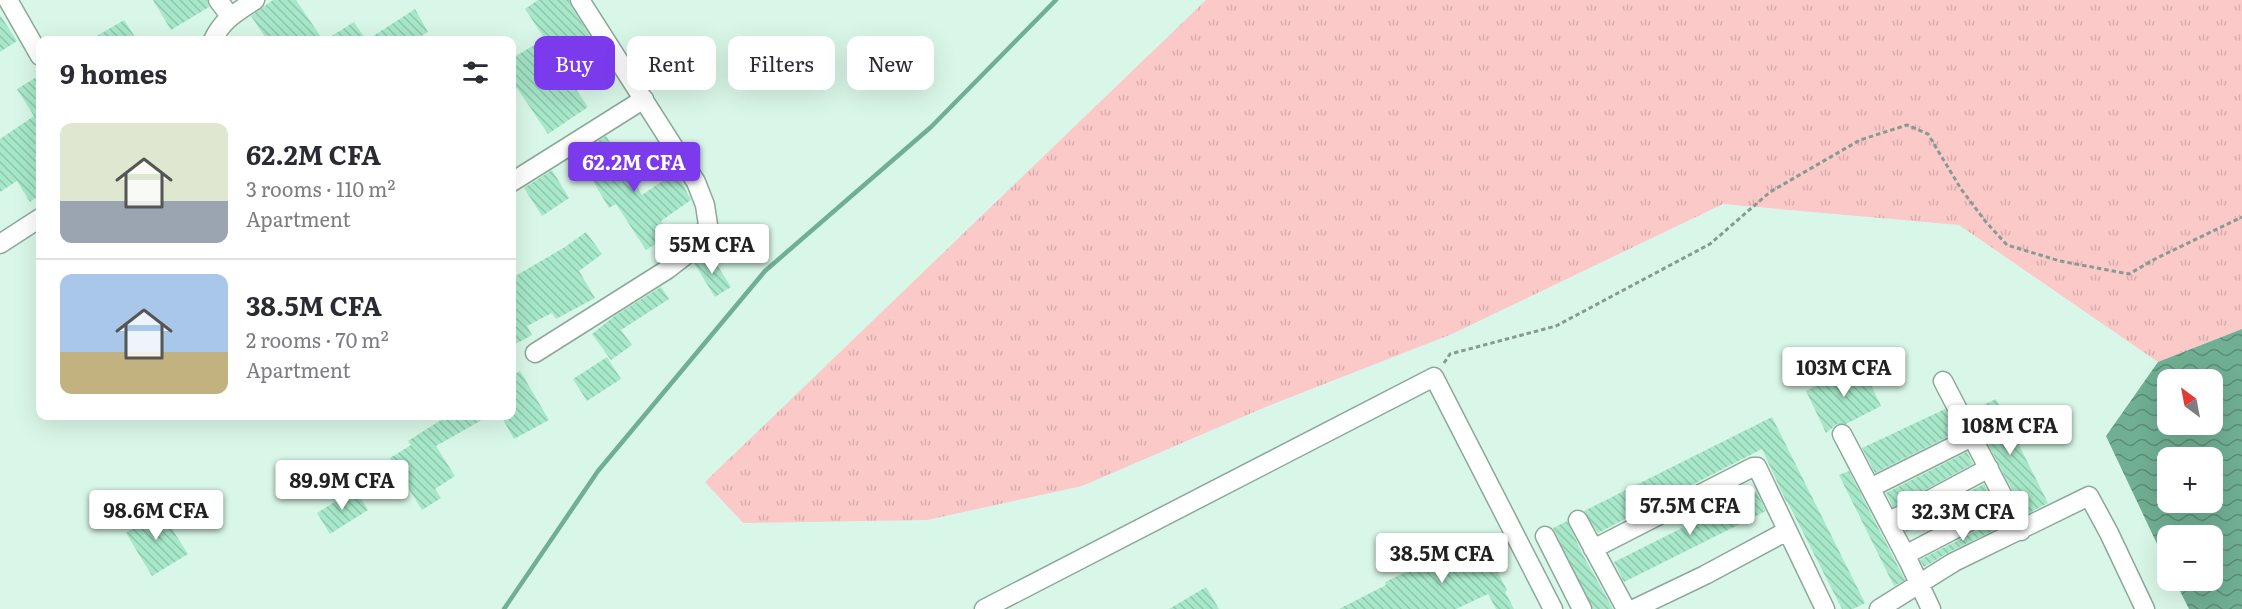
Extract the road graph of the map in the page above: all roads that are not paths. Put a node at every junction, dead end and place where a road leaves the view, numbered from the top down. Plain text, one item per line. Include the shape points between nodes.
1 (8, 0) edge
2 (218, 0) edge
3 (255, 0) edge
4 (580, 0) edge
5 (230, 16) junction
6 (215, 36) edge
7 (36, 49) edge
8 (644, 99) junction
9 (516, 179) edge
10 (36, 221) edge
11 (0, 244) edge
12 (536, 353) dead end
13 (1943, 381) dead end
14 (1970, 432) junction
15 (1842, 434) dead end
16 (1987, 464) junction
17 (1868, 483) junction
18 (2004, 497) junction
19 (1885, 517) junction
20 (1578, 520) dead end
21 (1787, 531) junction
22 (2021, 531) junction
23 (1545, 537) dead end
24 (1593, 549) junction
25 (1903, 550) junction
26 (1918, 583) junction
27 (984, 609) edge
28 (1553, 609) edge
29 (1582, 609) edge
30 (1626, 609) edge
31 (1634, 609) edge
32 (1825, 609) edge
33 (1879, 609) edge
34 (1931, 609) edge
35 (2145, 609) edge

1 - 7 street
2 - 5 street
3 - 5 street
4 - 8 street
5 - 6 street
8 - 9 street
8 - 12 street via 696,182 708,225 695,248 668,269
10 - 11 street
13 - 14 street
14 - 16 street
14 - 17 street
15 - 17 street
16 - 18 street
16 - 19 street
17 - 19 street
18 - 22 street
18 - 25 street
19 - 25 street
20 - 24 street
21 - 24 street via 1761,474 1753,467
21 - 31 street
21 - 32 street
22 - 26 street
22 - 35 street via 2089,496
23 - 29 street
24 - 30 street
25 - 26 street
26 - 33 street
26 - 34 street
27 - 28 street via 1434,377

